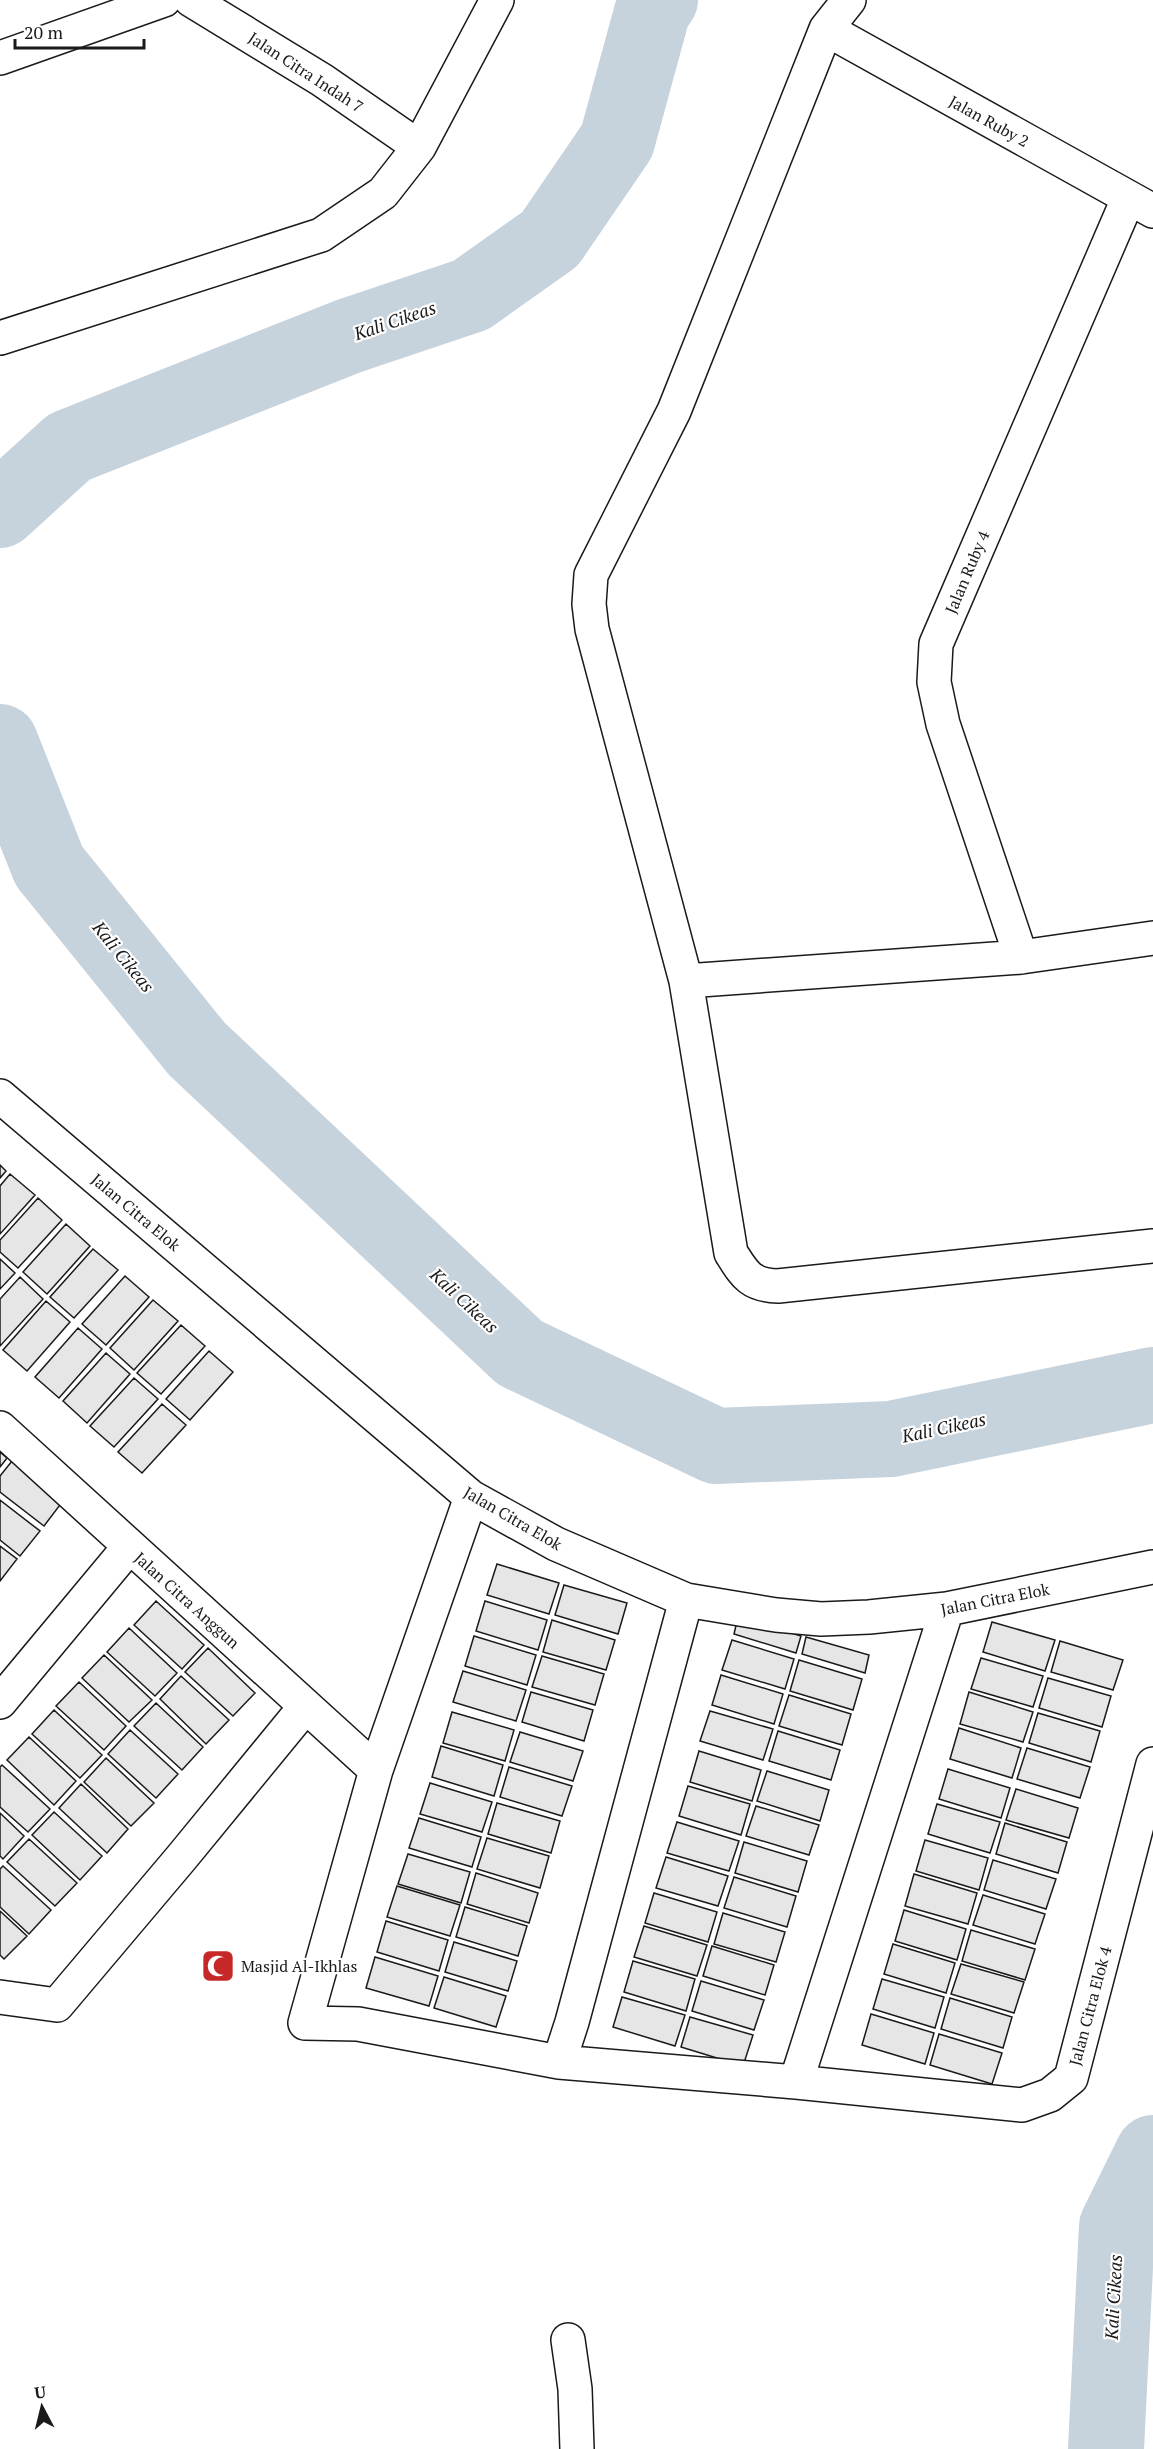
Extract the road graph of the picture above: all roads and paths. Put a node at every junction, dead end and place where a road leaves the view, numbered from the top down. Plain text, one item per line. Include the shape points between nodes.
1 (164, 0) edge
2 (191, 0) edge
3 (496, 0) edge
4 (849, 0) edge
5 (826, 29) junction
6 (0, 58) edge
7 (419, 147) junction
8 (1141, 205) edge
9 (0, 338) edge
10 (1153, 938) edge
11 (1021, 957) junction
12 (686, 981) junction
13 (0, 1095) edge
14 (1153, 1246) edge
15 (0, 1428) edge
16 (471, 1497) junction
17 (129, 1547) junction
18 (1153, 1567) edge
19 (686, 1600) junction
20 (947, 1609) junction
21 (0, 1702) edge
22 (305, 1707) junction
23 (1153, 1764) edge
24 (376, 1770) junction
25 (0, 1997) edge
26 (559, 2062) junction
27 (796, 2082) junction
28 (568, 2340) dead end
29 (577, 2449) edge

1 - 6 street
2 - 7 street, Jalan Citra Indah 7 via 322,80
3 - 7 street
4 - 5 street
5 - 8 street, Jalan Ruby 2
5 - 12 street via 675,411 591,575 592,629
7 - 9 street via 383,193 321,235
8 - 11 street, Jalan Ruby 4 via 936,644 934,682 943,724
10 - 11 street
11 - 12 street
12 - 14 street via 731,1253 746,1275 760,1285
13 - 16 street, Jalan Citra Elok
15 - 17 street, Jalan Citra Anggun
16 - 19 street, Jalan Citra Elok via 556,1544
16 - 24 street
17 - 21 street
17 - 22 street, Jalan Citra Anggun
18 - 20 street, Jalan Citra Elok
19 - 20 street, Jalan Citra Elok via 821,1619
19 - 26 street
20 - 27 street
22 - 24 street, Jalan Citra Anggun
22 - 25 street via 57,2005
23 - 27 street, Jalan Citra Elok 4 via 1071,2078 1050,2095 1022,2105
24 - 26 street, Jalan Citra Elok 4 via 305,2023 358,2024
26 - 27 street, Jalan Citra Elok 4
28 - 29 street

